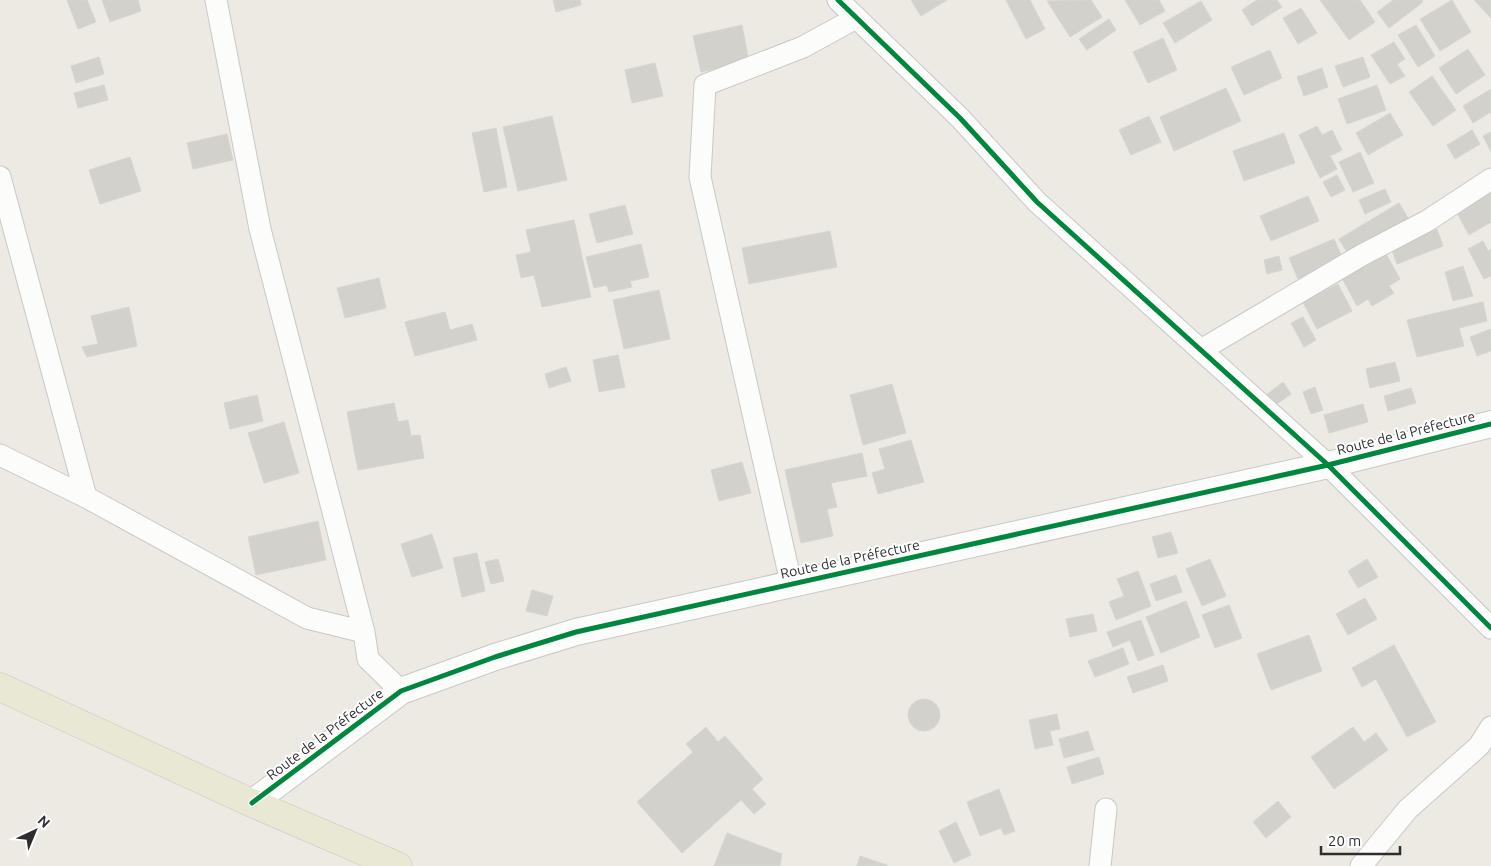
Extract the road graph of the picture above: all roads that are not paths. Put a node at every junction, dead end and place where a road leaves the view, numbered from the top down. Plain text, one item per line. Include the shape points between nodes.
1 (216, 0) edge
2 (838, 0) edge
3 (856, 18) junction
4 (0, 177) edge
5 (1491, 179) edge
6 (1201, 350) junction
7 (1491, 424) edge
8 (0, 455) edge
9 (1328, 465) junction
10 (86, 497) junction
11 (791, 583) junction
12 (1491, 628) edge
13 (364, 632) junction
14 (0, 687) edge
15 (401, 691) junction
16 (1491, 727) edge
17 (252, 803) junction
18 (1106, 809) dead end
19 (398, 866) edge
20 (1100, 866) edge
21 (1360, 866) edge

1 - 13 street via 260,229
2 - 3 street
3 - 6 street via 960,118 1037,202
3 - 11 street via 803,47 705,85 700,177
4 - 10 street
5 - 6 street via 1427,221 1362,255
6 - 9 street
7 - 9 street, Route de la Préfecture
8 - 10 street
9 - 11 street, Route de la Préfecture
9 - 12 street
10 - 13 street via 306,618
11 - 15 street, Route de la Préfecture via 576,632 495,656
13 - 15 street via 368,659
14 - 17 main road
15 - 17 street, Route de la Préfecture
16 - 21 street via 1479,746 1408,809
17 - 19 main road
18 - 20 street

